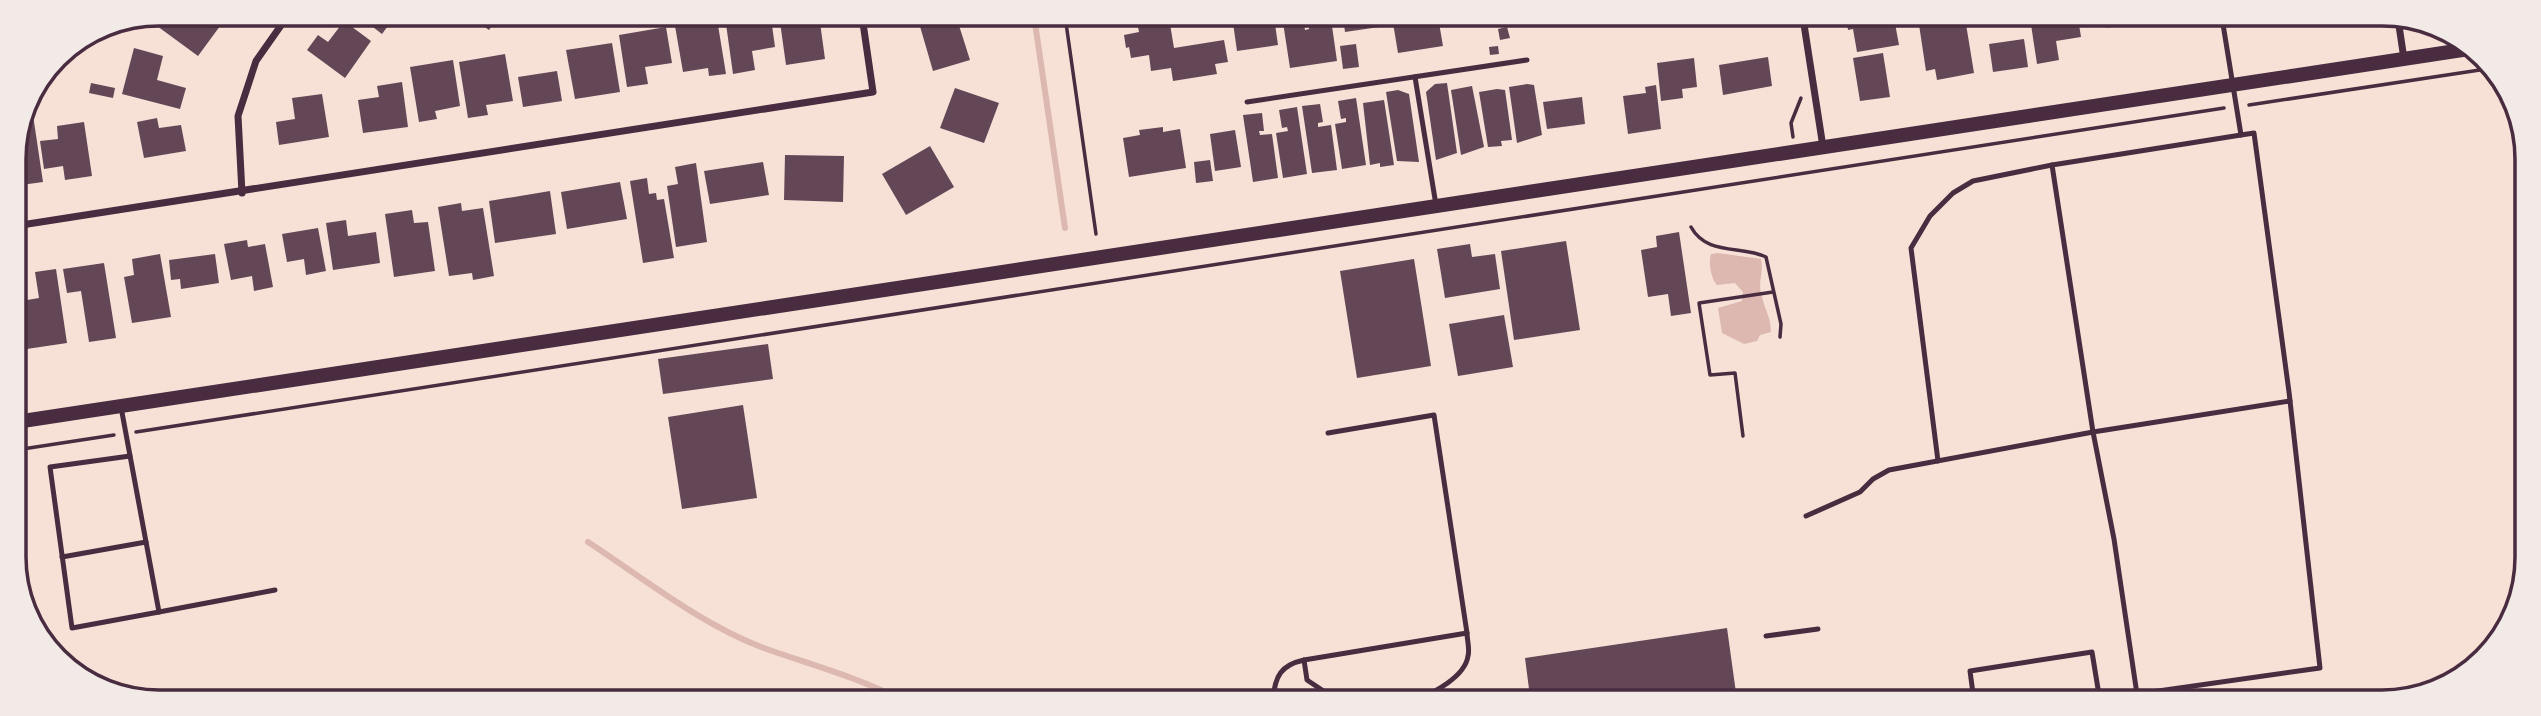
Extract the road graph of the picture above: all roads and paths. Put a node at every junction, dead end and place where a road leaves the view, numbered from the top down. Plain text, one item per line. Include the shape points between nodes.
1 (281, 26) edge
2 (863, 26) edge
3 (1066, 26) edge
4 (1804, 26) edge
5 (2223, 26) edge
6 (2399, 27) edge
7 (2458, 51) edge
8 (2404, 59) junction
9 (1527, 60) dead end
10 (2481, 70) edge
11 (1415, 77) junction
12 (2233, 85) junction
13 (1247, 102) dead end
14 (2236, 107) junction
15 (1794, 113) dead end
16 (1791, 123) dead end
17 (2241, 135) junction
18 (1823, 147) junction
19 (2052, 165) junction
20 (242, 193) junction
21 (1436, 206) junction
22 (27, 224) edge
23 (1691, 227) dead end
24 (1096, 234) dead end
25 (1773, 292) junction
26 (1780, 337) dead end
27 (2290, 401) junction
28 (121, 407) junction
29 (26, 421) edge
30 (2093, 432) junction
31 (126, 433) junction
32 (1328, 433) dead end
33 (1743, 436) dead end
34 (26, 448) edge
35 (130, 456) junction
36 (1938, 461) junction
37 (1806, 516) dead end
38 (146, 542) junction
39 (62, 557) junction
40 (275, 590) dead end
41 (159, 612) junction
42 (1818, 629) dead end
43 (1467, 633) junction
44 (1766, 636) dead end
45 (1304, 660) junction
46 (1321, 689) edge
47 (1436, 689) edge
48 (1972, 689) edge
49 (2098, 689) edge
50 (2136, 689) edge
51 (2191, 689) edge
52 (1274, 690) edge

1 - 20 street via 256,61 238,116
2 - 20 street via 873,92
3 - 24 path
4 - 18 street
5 - 12 lane
6 - 8 street
7 - 8 main road
8 - 12 main road
9 - 11 lane
10 - 14 path
11 - 13 lane
11 - 21 lane
12 - 14 lane
12 - 18 main road
14 - 17 lane
14 - 31 path
15 - 16 path
17 - 19 lane
17 - 27 lane via 2254,133
18 - 21 main road
19 - 30 lane
19 - 36 lane via 1973,181 1930,216 1911,248
20 - 22 street
21 - 28 main road
23 - 25 path via 1698,240 1708,245 1766,257
25 - 26 path
25 - 33 path via 1699,303 1710,375 1735,373
27 - 30 lane
27 - 51 lane via 2320,668
28 - 29 main road
28 - 31 lane
30 - 36 lane
30 - 50 lane
31 - 34 path
31 - 35 lane
32 - 43 lane via 1434,415
35 - 38 lane
35 - 39 lane via 50,467
36 - 37 lane via 1889,470 1860,492
38 - 39 lane
38 - 41 lane
39 - 41 lane via 72,628
40 - 41 lane
42 - 44 lane
43 - 45 lane
43 - 47 lane via 1468,658 1447,684
45 - 46 lane via 1307,680
45 - 52 lane via 1288,663 1276,677
48 - 49 lane via 1970,671 2092,652

